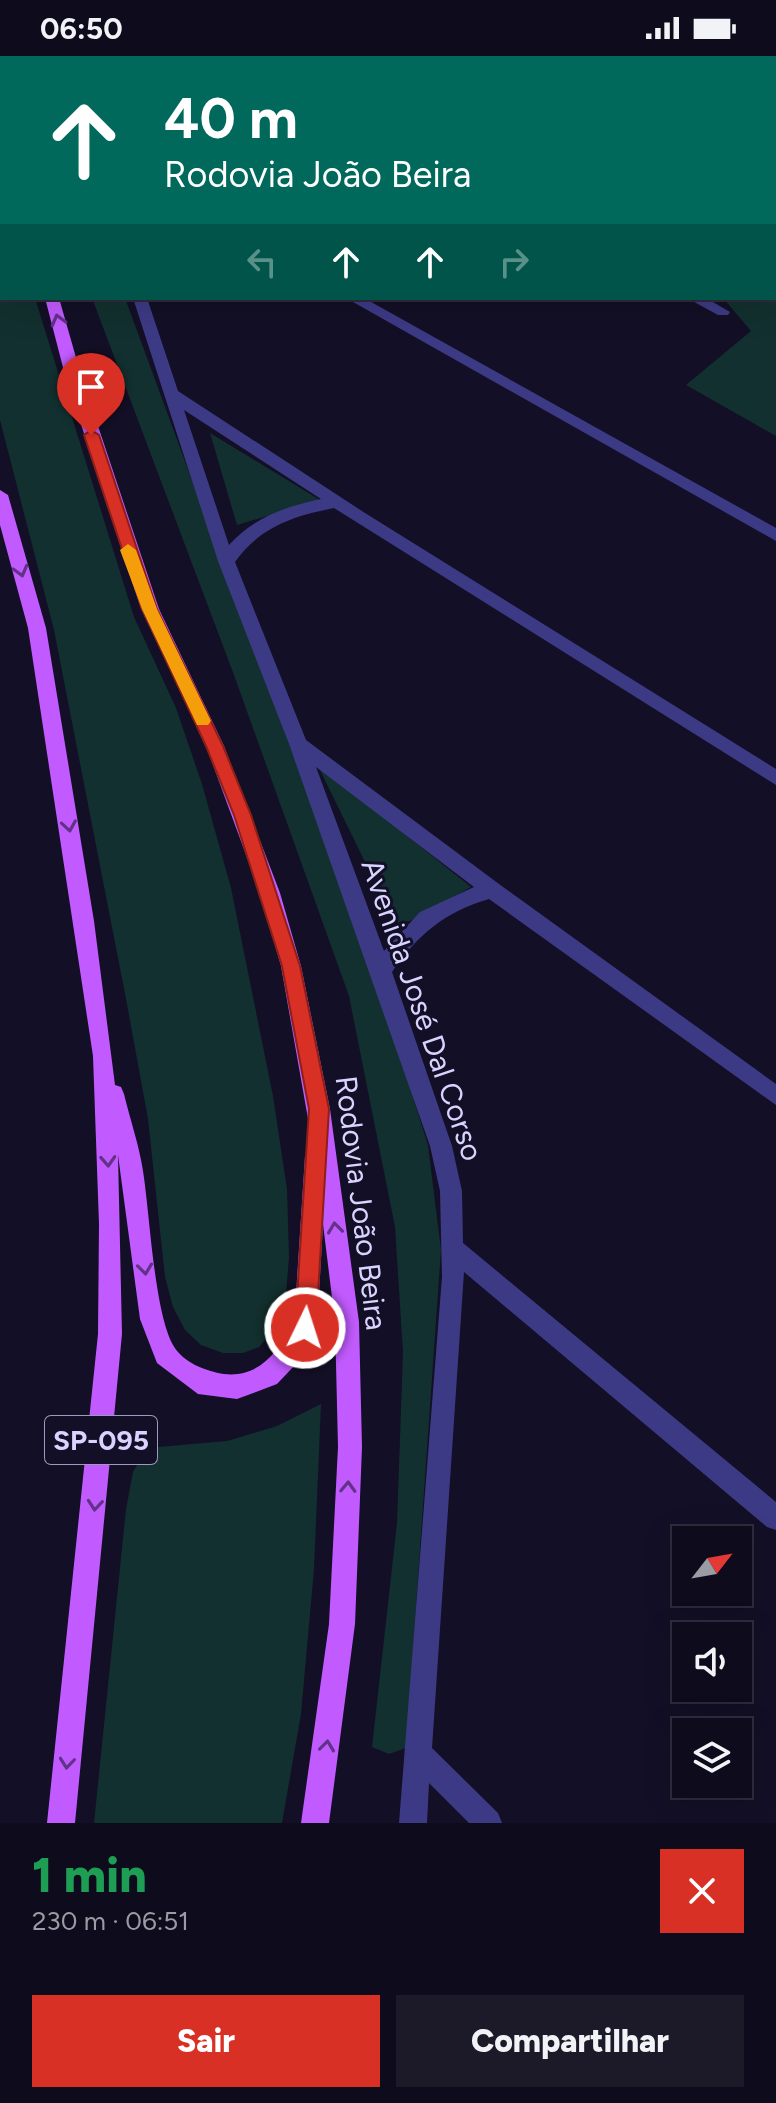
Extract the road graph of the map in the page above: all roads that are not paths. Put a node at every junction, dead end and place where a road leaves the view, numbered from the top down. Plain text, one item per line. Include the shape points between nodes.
1 (53, 300) edge
2 (141, 300) edge
3 (357, 300) edge
4 (698, 300) edge
5 (723, 312) dead end
6 (173, 395) junction
7 (0, 495) edge
8 (336, 502) junction
9 (776, 535) edge
10 (226, 561) junction
11 (298, 744) junction
12 (776, 778) edge
13 (492, 890) junction
14 (381, 971) junction
15 (103, 1056) junction
16 (776, 1096) edge
17 (319, 1109) junction
18 (452, 1248) junction
19 (776, 1518) edge
20 (419, 1754) junction
21 (61, 1823) edge
22 (315, 1823) edge
23 (413, 1823) edge
24 (488, 1823) edge

17 -> 1 main road, Rodovia João Beira via 291,966 270,893 215,746 144,595
2 - 6 street, Avenida José Dal Corso
3 - 9 street
4 - 5 street
6 - 8 street
6 - 10 street, Avenida José Dal Corso
7 -> 15 main road, SP-095 via 37,628
8 - 10 street via 255,528
8 - 12 street
10 - 11 street, Avenida José Dal Corso
11 - 13 street
11 - 14 street, Avenida José Dal Corso
13 - 14 street via 429,915 404,937
13 - 16 street
14 - 18 street, Avenida José Dal Corso via 441,1146 451,1191
15 -> 17 main road via 132,1167 152,1319 165,1355 198,1382 237,1387 269,1376 305,1328
15 -> 21 main road, SP-095 via 110,1334
22 -> 17 main road, Rodovia João Beira via 342,1624 350,1447 347,1322
18 - 19 street
18 - 20 street, Avenida José Dal Corso
20 - 23 street, Avenida José Dal Corso
20 - 24 street

